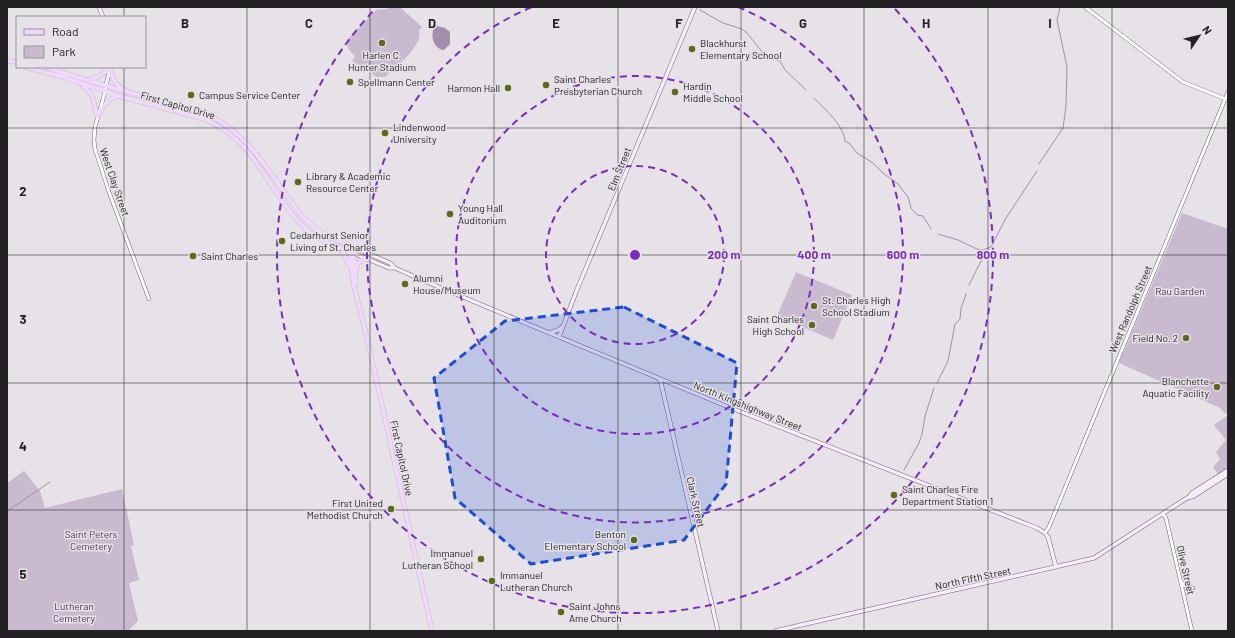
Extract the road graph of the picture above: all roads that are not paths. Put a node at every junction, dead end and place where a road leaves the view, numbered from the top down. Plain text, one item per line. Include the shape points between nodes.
1 (695, 7) edge
2 (1085, 7) edge
3 (28, 68) edge
4 (48, 68) edge
5 (109, 68) edge
6 (110, 68) edge
7 (110, 68) edge
8 (88, 80) junction
9 (80, 83) junction
10 (106, 86) junction
11 (105, 92) junction
12 (1228, 92) edge
13 (136, 95) junction
14 (119, 96) junction
15 (1227, 99) edge
16 (97, 116) junction
17 (337, 246) junction
18 (353, 247) junction
19 (351, 252) junction
20 (369, 259) junction
21 (395, 268) junction
22 (356, 280) junction
23 (355, 287) junction
24 (149, 299) dead end
25 (564, 325) junction
26 (549, 333) junction
27 (559, 337) junction
28 (658, 378) junction
29 (1228, 470) edge
30 (1228, 474) edge
31 (1187, 498) junction
32 (1163, 514) junction
33 (1046, 533) junction
34 (1056, 567) junction
35 (1179, 579) junction
36 (1193, 588) dead end
37 (432, 631) edge
38 (718, 631) edge
39 (775, 631) edge
40 (1192, 631) edge

1 - 25 main road, Elm Street
2 - 15 street via 1179,79
3 - 9 main road, First Capitol Drive
4 - 8 main road, First Capitol Drive
5 - 8 main road via 98,77
6 - 10 main road, West Clay Street
7 - 13 main road via 115,82
8 - 10 main road, First Capitol Drive
9 - 11 main road, First Capitol Drive
9 - 16 main road via 95,100
10 - 11 main road, West Clay Street
10 - 13 main road, First Capitol Drive
11 - 14 main road, First Capitol Drive
11 - 16 street, West Clay Street
12 - 15 street, West Randolph Street
13 - 18 main road, First Capitol Drive via 205,114 228,126 244,140 310,225 321,233
14 - 16 main road via 110,99
14 - 17 main road, First Capitol Drive via 204,119 225,129 242,144 296,219 314,235
15 - 33 street, West Randolph Street
16 - 24 street, West Clay Street via 94,140 97,160
17 - 19 main road, First Capitol Drive
17 - 23 main road via 346,258 351,281
18 - 19 main road
18 - 21 main road via 390,263
19 - 20 main road
19 - 22 main road, First Capitol Drive
19 - 23 main road, First Capitol Drive
20 - 21 main road
20 - 22 main road via 360,261 356,266
21 - 26 main road, North Kingshighway Street
22 - 23 main road, First Capitol Drive
23 - 37 main road, First Capitol Drive
25 - 26 main road
25 - 27 main road, Elm Street
26 - 27 main road, North Kingshighway Street
27 - 28 main road, North Kingshighway Street
28 - 33 main road, North Kingshighway Street
28 - 38 main road, Clark Street
29 - 31 main road
30 - 31 main road
31 - 32 main road, North Fifth Street
32 - 34 main road, North Fifth Street via 1097,557
32 - 35 street, Olive Street
33 - 34 main road
34 - 39 main road, North Fifth Street
35 - 36 street via 1185,586
35 - 40 street, Olive Street

